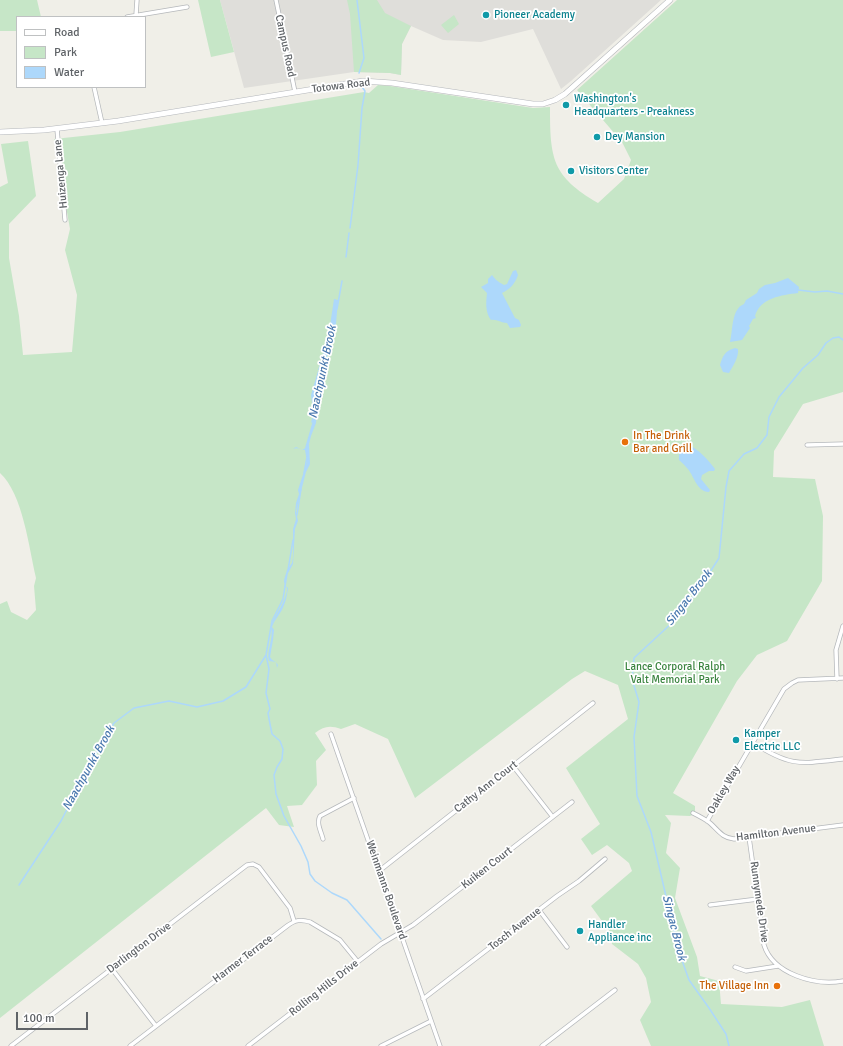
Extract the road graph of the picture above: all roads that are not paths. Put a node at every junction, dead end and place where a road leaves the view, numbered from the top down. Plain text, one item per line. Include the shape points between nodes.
1 (137, 0) edge
2 (276, 0) edge
3 (670, 0) edge
4 (187, 7) dead end
5 (136, 15) junction
6 (132, 16) edge
7 (94, 88) edge
8 (295, 92) junction
9 (102, 123) junction
10 (56, 129) junction
11 (0, 132) edge
12 (65, 220) dead end
13 (843, 444) edge
14 (807, 445) dead end
15 (843, 626) edge
16 (843, 678) edge
17 (837, 679) junction
18 (593, 702) dead end
19 (331, 734) dead end
20 (752, 742) junction
21 (843, 759) edge
22 (513, 766) junction
23 (354, 798) junction
24 (572, 802) dead end
25 (693, 813) dead end
26 (552, 816) junction
27 (707, 821) junction
28 (843, 825) edge
29 (750, 837) junction
30 (323, 839) dead end
31 (605, 859) dead end
32 (379, 871) junction
33 (758, 899) junction
34 (710, 905) dead end
35 (539, 910) junction
36 (294, 921) junction
37 (401, 934) junction
38 (566, 947) dead end
39 (358, 962) junction
40 (778, 966) junction
41 (736, 967) dead end
42 (112, 969) junction
43 (843, 980) edge
44 (615, 990) dead end
45 (423, 999) junction
46 (431, 1021) junction
47 (156, 1026) junction
48 (11, 1046) edge
49 (130, 1046) edge
50 (248, 1046) edge
51 (381, 1046) edge
52 (440, 1046) edge
53 (542, 1046) edge

1 - 5 street
2 - 8 street, Campus Road
3 - 8 main road, Totowa Road via 565,94 543,104 371,81
4 - 5 street
5 - 6 street
7 - 9 street
8 - 9 main road, Totowa Road
9 - 10 main road, Totowa Road
10 - 11 main road, Totowa Road
10 - 12 street, Huizenga Lane
13 - 14 street
15 - 17 street via 836,650
16 - 17 street, Oakley Way
17 - 20 street, Oakley Way via 802,680 787,686
18 - 22 street, Cathy Ann Court
19 - 23 street, Weinmanns Boulevard
20 - 21 street via 774,756 791,762
20 - 27 street, Oakley Way
22 - 26 street
22 - 32 street, Cathy Ann Court
23 - 30 street via 318,818
23 - 32 street, Weinmanns Boulevard
24 - 26 street, Kuiken Court
25 - 27 street, Hamilton Avenue
26 - 37 street, Kuiken Court
27 - 29 street, Hamilton Avenue via 725,837
28 - 29 street, Hamilton Avenue
29 - 33 street, Runnymede Drive
31 - 35 street, Tosch Avenue
32 - 37 street, Weinmanns Boulevard
33 - 34 street
33 - 40 street, Runnymede Drive via 764,945
35 - 38 street
35 - 45 street, Tosch Avenue
36 - 39 street via 310,922 336,938
36 - 42 street, Darlington Drive via 290,908 266,876 256,865 247,865
36 - 47 street, Harmer Terrace
37 - 39 street, Rolling Hills Drive
37 - 45 street, Weinmanns Boulevard
39 - 50 street, Rolling Hills Drive
40 - 41 street via 746,971
40 - 43 street via 810,980
42 - 47 street
42 - 48 street, Darlington Drive
44 - 53 street
45 - 46 street, Weinmanns Boulevard
46 - 51 street
46 - 52 street, Weinmanns Boulevard
47 - 49 street, Harmer Terrace

